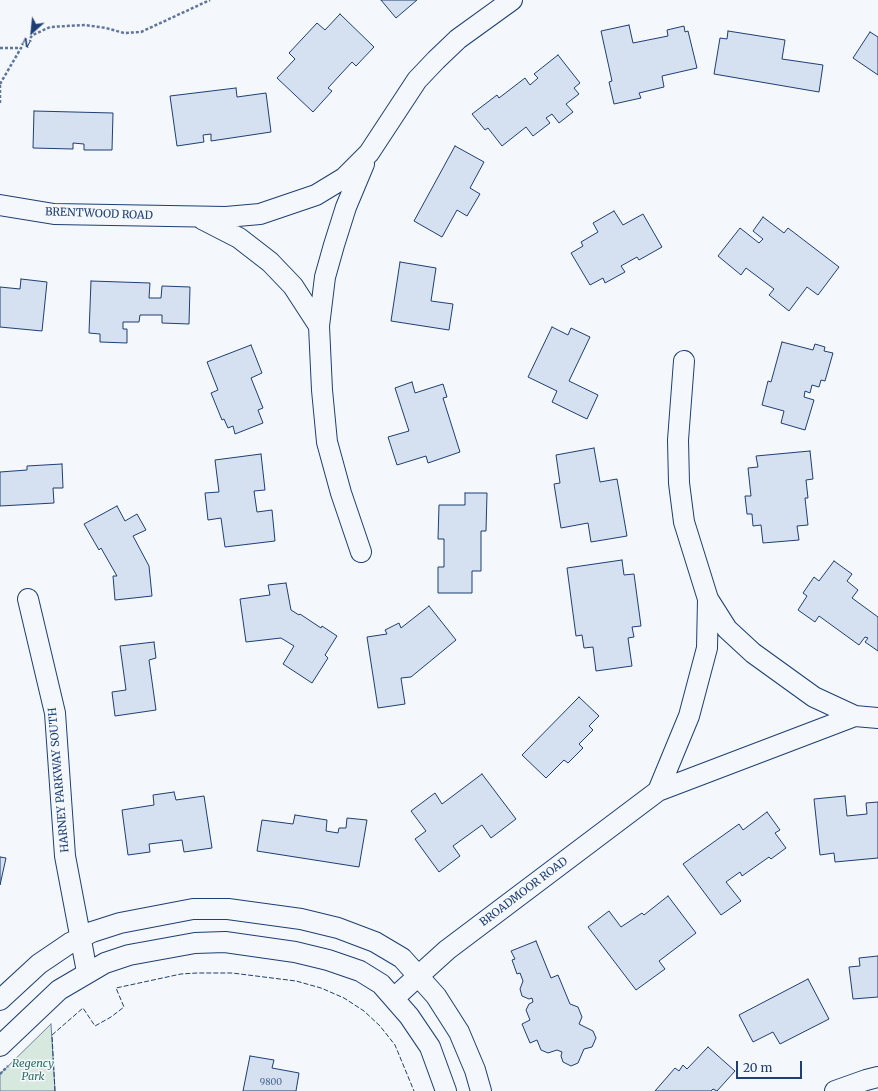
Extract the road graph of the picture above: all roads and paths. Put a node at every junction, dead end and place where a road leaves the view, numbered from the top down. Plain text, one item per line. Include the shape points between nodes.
1 (210, 0) edge
2 (512, 0) edge
3 (0, 48) edge
4 (21, 48) junction
5 (0, 84) edge
6 (0, 105) edge
7 (369, 153) junction
8 (0, 205) edge
9 (199, 217) junction
10 (319, 326) junction
11 (684, 361) dead end
12 (360, 552) dead end
13 (28, 599) dead end
14 (708, 600) junction
15 (855, 716) junction
16 (878, 718) edge
17 (658, 791) junction
18 (81, 938) junction
19 (87, 972) junction
20 (419, 975) junction
21 (394, 998) junction
22 (0, 1000) edge
23 (0, 1046) edge
24 (10, 1064) dead end
25 (0, 1074) edge
26 (878, 1077) edge
27 (446, 1091) edge
28 (481, 1091) edge
29 (835, 1091) edge

1 - 4 path via 141,32 124,33 85,25 50,27 33,35
2 - 7 street, BRENTWOOD ROAD via 458,39 436,60 418,80
3 - 4 path
4 - 5 path
5 - 6 path
7 - 9 street, BRENTWOOD ROAD via 344,178 316,195 288,206 260,214
7 - 10 street, BRENTWOOD ROAD via 346,207 334,245 325,277
8 - 9 street, BRENTWOOD ROAD via 54,214
9 - 10 street, BRENTWOOD ROAD via 239,238 270,262 293,286
10 - 12 street, BRENTWOOD ROAD via 327,442
11 - 14 street, BROADMOOR ROAD via 678,440 679,483 684,522
13 - 18 street, HARNEY PARKWAY SOUTH via 55,713 65,856
14 - 15 street, BROADMOOR ROAD via 727,629 753,654 814,697
14 - 17 street, BROADMOOR ROAD via 707,648 699,682 677,748
15 - 16 street, BROADMOOR ROAD
15 - 17 street, BROADMOOR ROAD
17 - 20 street, BROADMOOR ROAD via 447,950
18 - 19 street, HARNEY PARKWAY SOUTH
18 - 20 street via 120,923 193,909 228,909 301,919 338,928 375,942 402,958
18 - 22 street via 39,964
19 - 21 street via 129,955 195,943 225,942 295,952 328,960 360,971 381,984
19 - 23 street via 59,990
20 - 21 street, BROADMOOR ROAD
20 - 28 street via 460,1032
21 - 27 street via 430,1047
24 - 25 path
26 - 29 street

